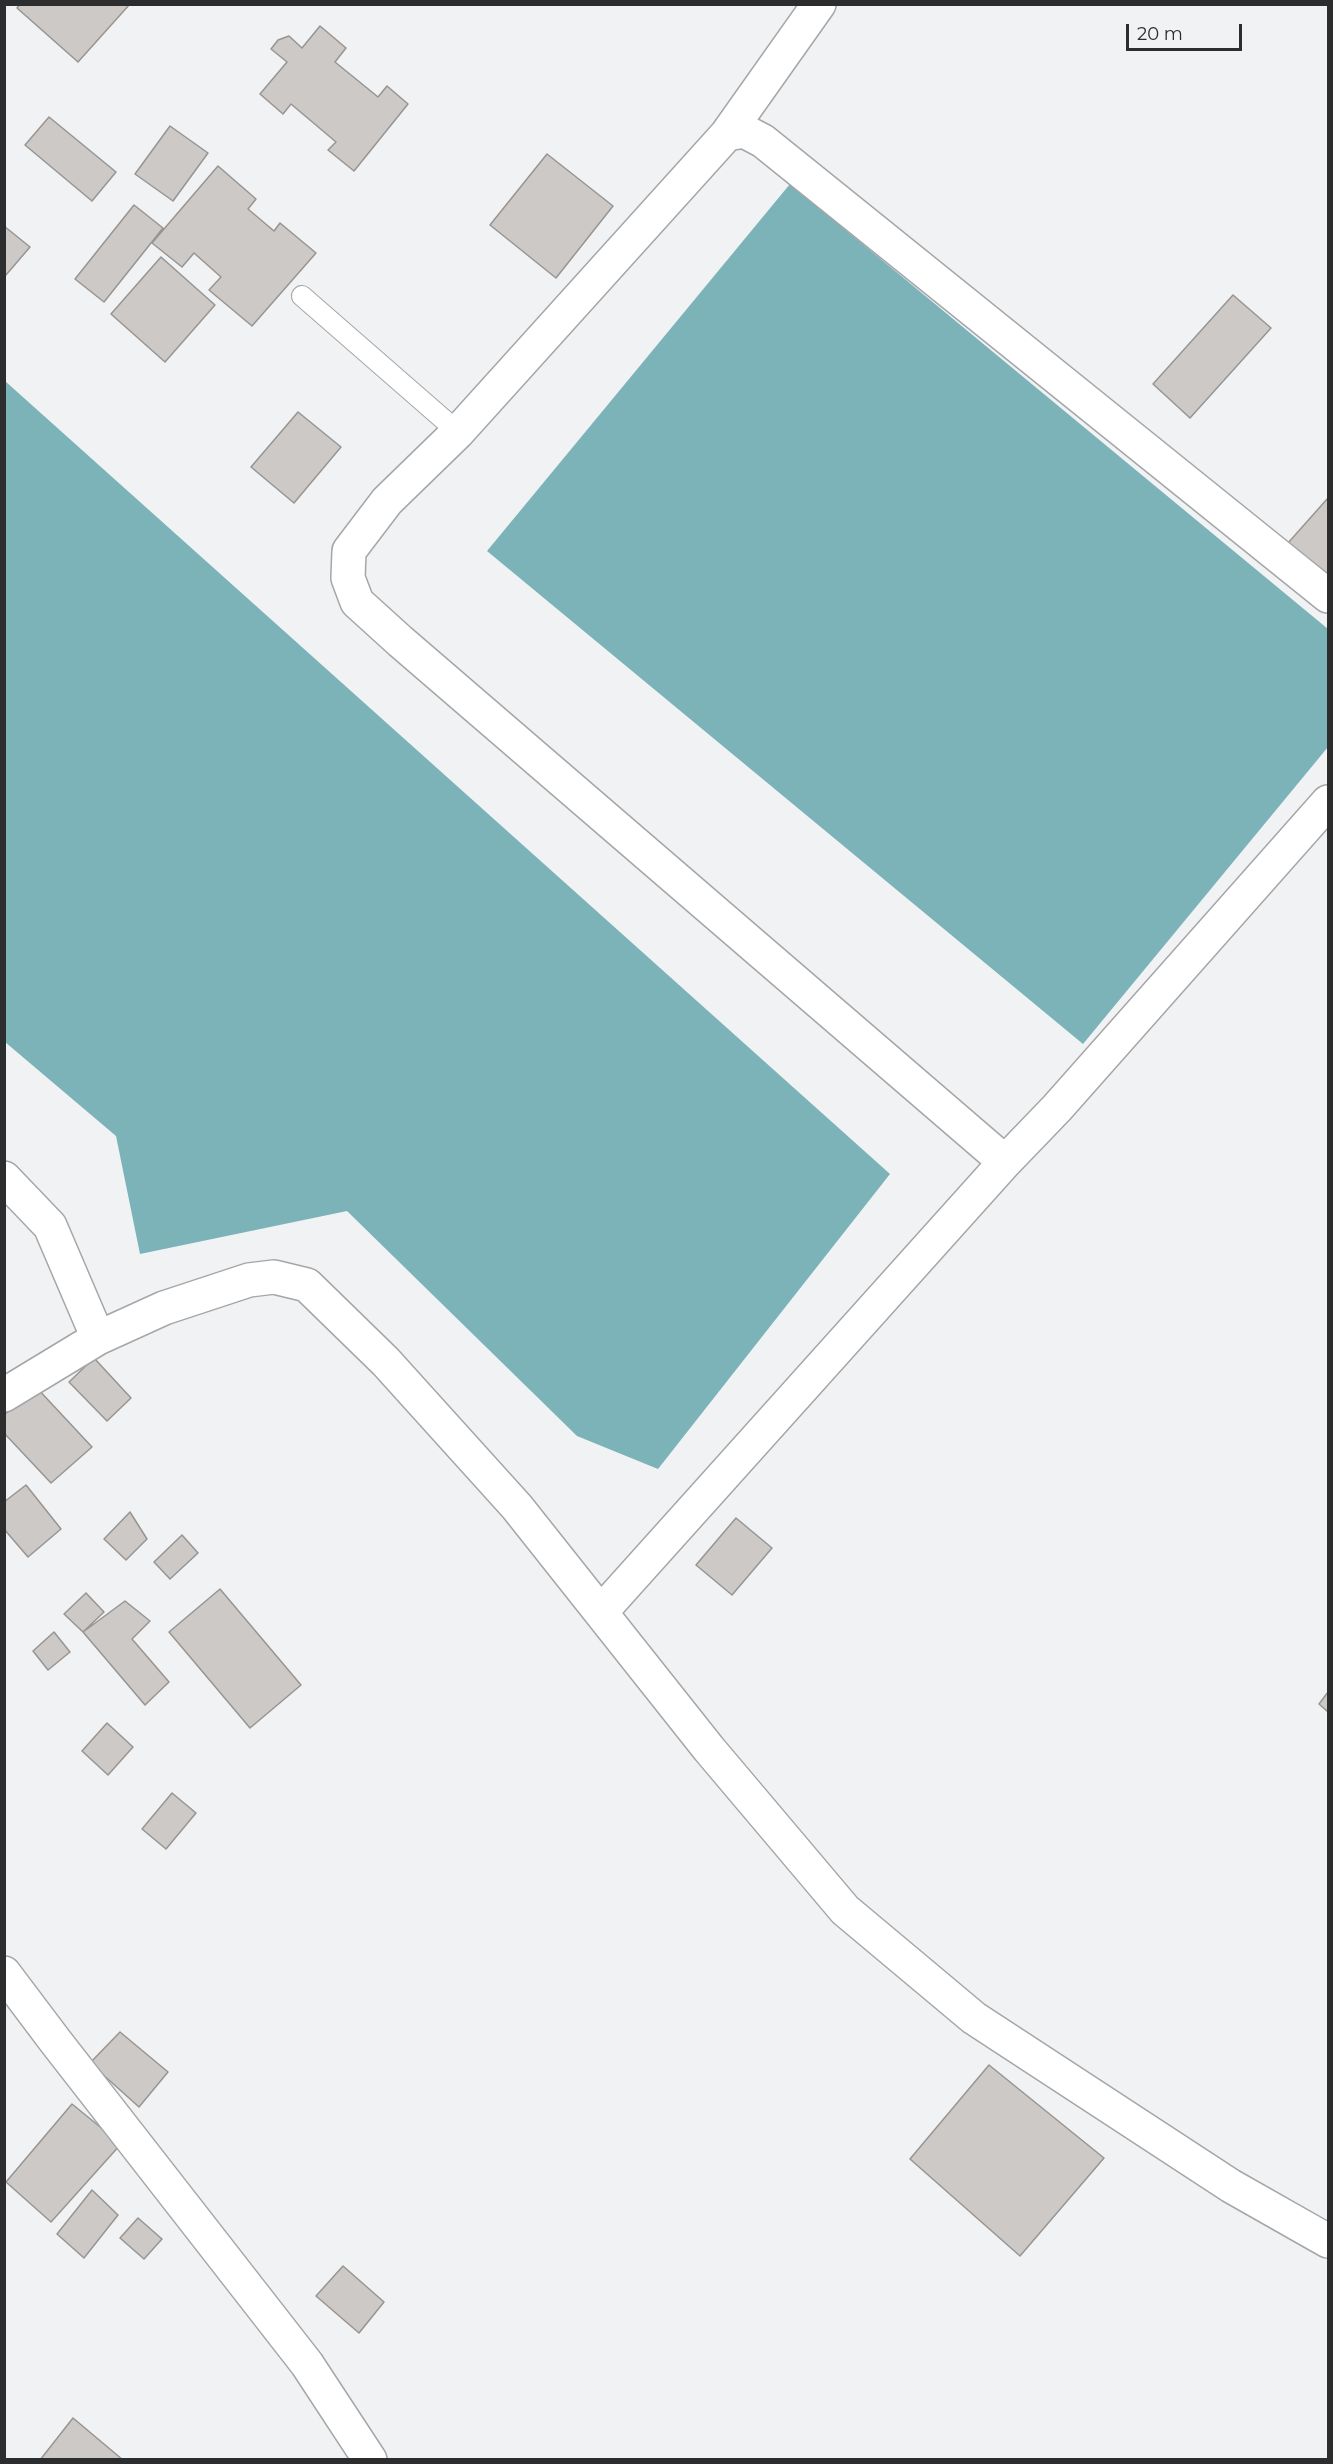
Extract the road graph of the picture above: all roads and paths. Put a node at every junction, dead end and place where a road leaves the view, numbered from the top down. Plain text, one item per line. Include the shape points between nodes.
1 (819, 4) edge
2 (727, 134) junction
3 (302, 296) dead end
4 (458, 432) junction
5 (1329, 596) edge
6 (1329, 802) edge
7 (1005, 1162) junction
8 (4, 1178) edge
9 (98, 1338) junction
10 (4, 1395) edge
11 (601, 1612) junction
12 (4, 1973) edge
13 (1329, 2241) edge
14 (370, 2460) edge

1 - 2 street
2 - 4 street
2 - 5 street via 744,131 763,141
3 - 4 lane
4 - 7 street via 387,501 350,551 348,578 357,602
6 - 7 street
7 - 11 street
8 - 9 street via 50,1226
9 - 10 street
9 - 11 street via 164,1308 249,1280 274,1277 307,1285 386,1362 510,1498
11 - 13 street via 845,1910 974,2019 1231,2186
12 - 14 street via 307,2364

